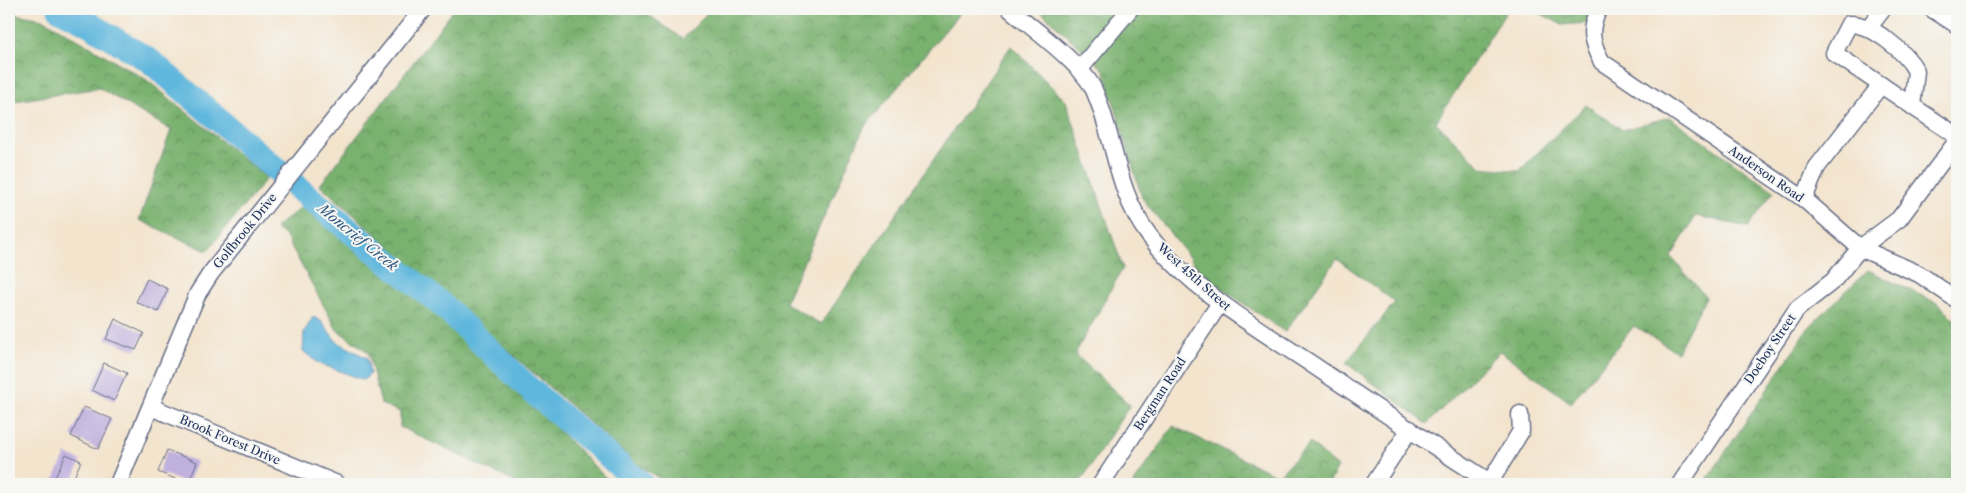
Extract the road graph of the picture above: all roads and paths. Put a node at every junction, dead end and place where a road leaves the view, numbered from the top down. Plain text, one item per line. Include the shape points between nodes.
1 (423, 9) edge
2 (1010, 9) edge
3 (1130, 9) edge
4 (1599, 9) edge
5 (1883, 9) edge
6 (1932, 9) edge
7 (1858, 20) edge
8 (1957, 25) edge
9 (1079, 70) junction
10 (1881, 85) junction
11 (1912, 106) junction
12 (1957, 136) edge
13 (1957, 141) edge
14 (1804, 199) junction
15 (1860, 248) junction
16 (1957, 300) edge
17 (1220, 303) junction
18 (151, 407) junction
19 (1520, 414) dead end
20 (1410, 430) junction
21 (1491, 483) edge
22 (118, 484) edge
23 (338, 484) edge
24 (1101, 484) edge
25 (1374, 484) edge
26 (1680, 484) edge

1 - 18 street, Golfbrook Drive via 211,273 198,293
2 - 9 street, West 45th Street
3 - 9 street
4 - 14 street, Anderson Road via 1592,20 1591,32 1594,48 1602,62
5 - 7 street
6 - 8 street
7 - 10 street via 1849,24 1834,53
7 - 11 street via 1912,62 1916,71
9 - 17 street, West 45th Street via 1093,89 1132,209 1165,254
10 - 11 street
10 - 14 street via 1817,167
11 - 12 street
13 - 15 street, Doeboy Street via 1899,220
14 - 15 street, Anderson Road
15 - 16 street, Anderson Road via 1919,274
15 - 26 street, Doeboy Street via 1833,281 1797,309
17 - 20 street, West 45th Street
17 - 24 street, Bergman Road
18 - 22 street, Golfbrook Drive
18 - 23 street, Brook Forest Drive
19 - 21 street via 1521,431
20 - 21 street, West 45th Street
20 - 25 street

